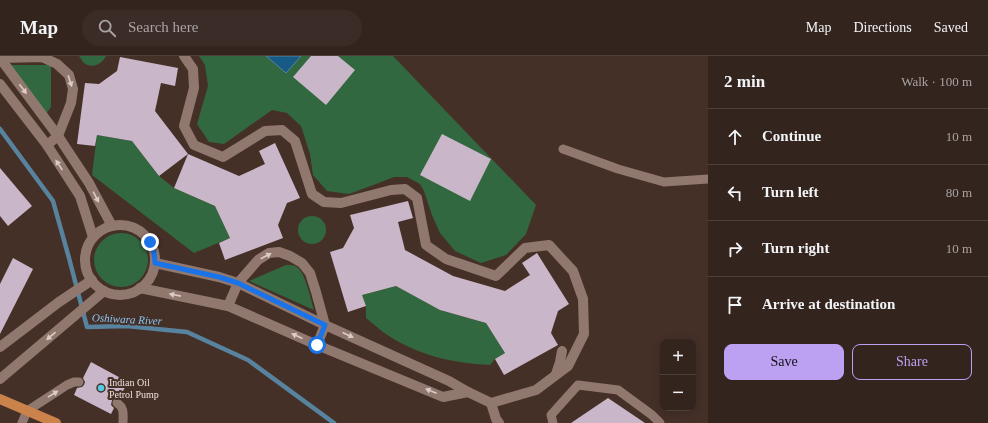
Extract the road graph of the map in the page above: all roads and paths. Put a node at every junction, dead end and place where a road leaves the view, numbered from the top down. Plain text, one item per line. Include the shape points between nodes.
1 (184, 56) edge
2 (0, 58) edge
3 (0, 84) edge
4 (58, 136) junction
5 (46, 145) junction
6 (563, 149) dead end
7 (708, 179) edge
8 (112, 226) junction
9 (93, 237) junction
10 (155, 263) junction
11 (88, 282) junction
12 (238, 283) junction
13 (140, 288) junction
14 (104, 291) junction
15 (228, 306) junction
16 (325, 325) junction
17 (317, 345) junction
18 (0, 347) edge
19 (562, 351) dead end
20 (556, 375) junction
21 (0, 379) edge
22 (80, 382) dead end
23 (468, 392) junction
24 (0, 399) edge
25 (117, 403) dead end
26 (491, 403) junction
27 (27, 411) junction
28 (22, 423) edge
29 (56, 423) edge
30 (123, 423) edge
31 (499, 423) edge
32 (553, 423) edge
33 (660, 423) edge

1 - 20 street via 193,69 194,88 184,126 194,145 223,158 264,131 282,130 295,141 312,194 324,202 341,203 391,190 405,189 417,198 426,245 446,259 496,276 525,248 549,246 573,271 583,299 584,334 568,366
2 -> 4 street
2 -> 4 street via 42,58 57,64 69,75 73,89 71,103
3 - 5 street
4 - 5 street
4 -> 8 street
9 -> 5 street via 80,196
6 - 7 lane via 664,182
8 - 9 street
8 - 10 street via 134,227 143,233 150,242
9 - 11 street via 85,256
10 - 12 street
10 - 13 street via 152,274
11 - 14 street
11 - 18 street
12 - 15 street
12 - 16 street
12 -> 16 street via 258,260 269,253 279,252 290,256 302,263 310,273
13 - 14 street via 127,294
15 -> 13 street
14 -> 21 street
17 -> 15 street
16 - 17 street
16 -> 23 street
23 -> 17 street via 443,397
19 - 20 street
20 - 26 street via 536,390
27 -> 22 lane via 67,385
23 - 26 street
24 - 27 main road
25 - 30 lane via 122,409
26 - 31 street
27 - 28 lane
27 - 29 main road
32 - 33 lane via 551,415 578,384 618,390

